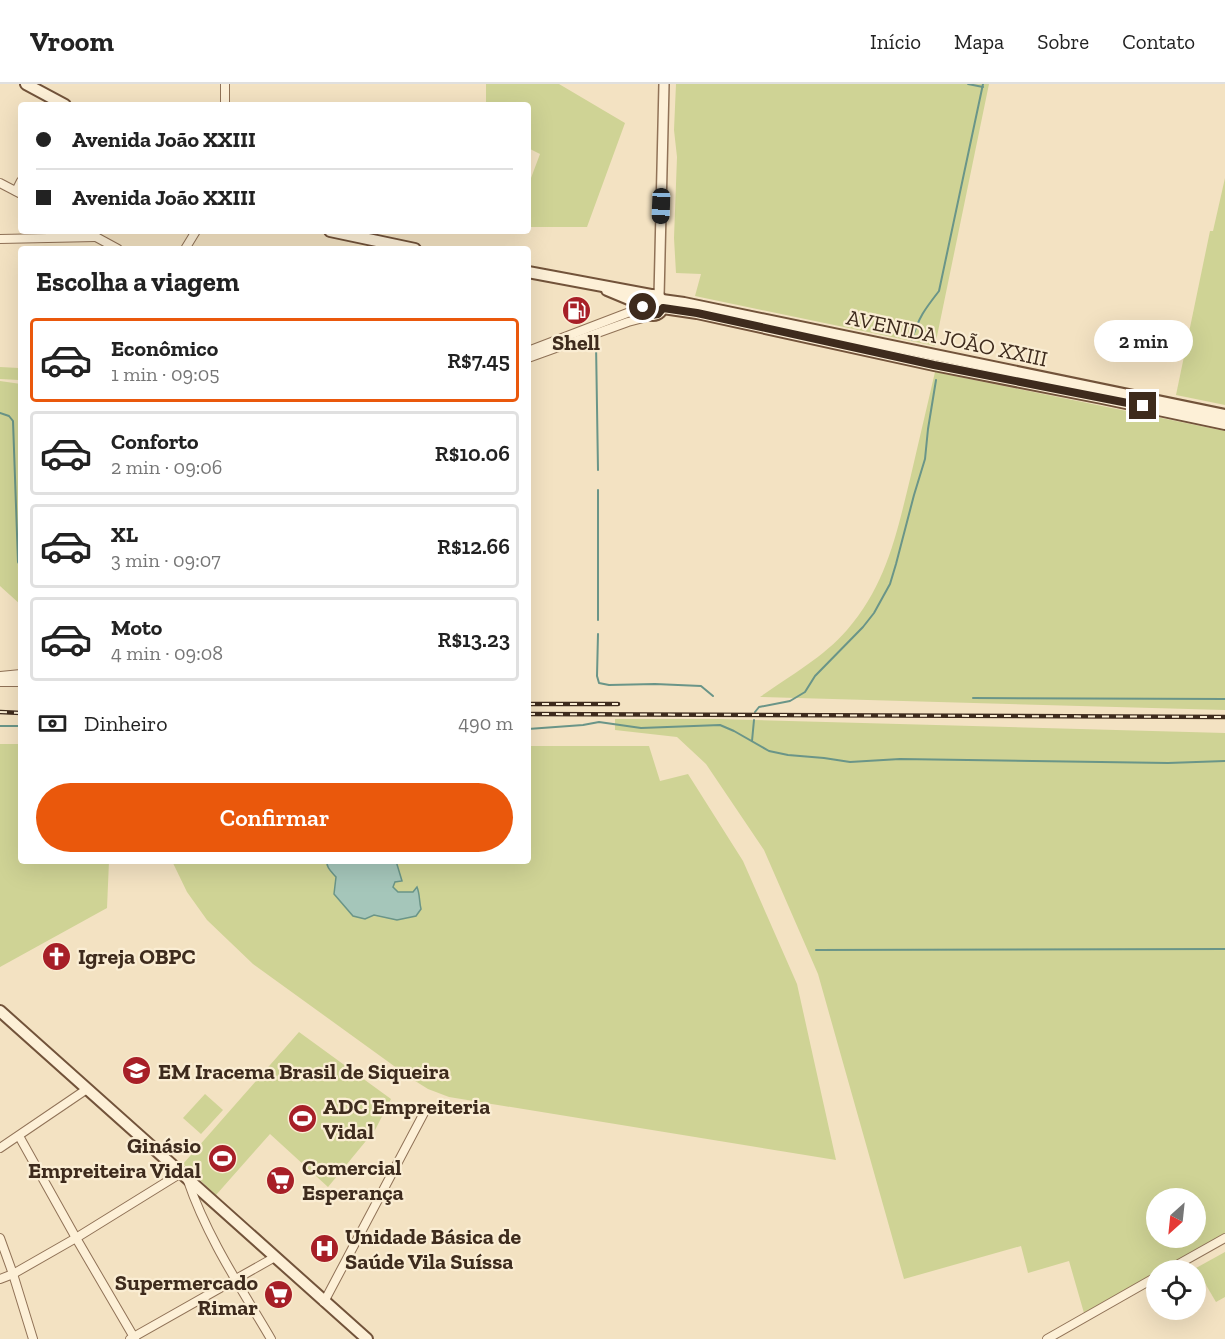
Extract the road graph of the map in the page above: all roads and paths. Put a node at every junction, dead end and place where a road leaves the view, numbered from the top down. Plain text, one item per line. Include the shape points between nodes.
1 (26, 84) edge
2 (225, 84) edge
3 (664, 84) edge
4 (59, 102) edge
5 (225, 102) edge
6 (0, 183) edge
7 (18, 193) edge
8 (98, 234) edge
9 (344, 234) edge
10 (0, 239) edge
11 (114, 246) edge
12 (401, 246) edge
13 (531, 273) edge
14 (590, 283) junction
15 (658, 303) junction
16 (643, 306) junction
17 (531, 350) edge
18 (531, 357) edge
19 (1225, 415) edge
20 (1225, 424) edge
21 (18, 674) edge
22 (0, 676) edge
23 (0, 682) edge
24 (18, 682) edge
25 (0, 1011) edge
26 (87, 1089) junction
27 (425, 1111) dead end
28 (19, 1136) junction
29 (0, 1148) edge
30 (184, 1176) junction
31 (0, 1238) edge
32 (76, 1238) junction
33 (1225, 1238) edge
34 (275, 1257) junction
35 (1187, 1260) edge
36 (13, 1274) junction
37 (0, 1279) edge
38 (236, 1279) junction
39 (1146, 1283) edge
40 (324, 1302) junction
41 (133, 1338) edge
42 (33, 1339) edge
43 (271, 1339) edge
44 (366, 1339) edge
45 (1047, 1339) edge

1 - 4 main road
2 - 5 street
3 - 15 street
6 - 7 street
8 - 10 street
8 - 11 street
9 - 12 main road
13 - 14 main road, AVENIDA JOÃO XXIII
14 - 15 main road, AVENIDA JOÃO XXIII
14 - 16 main road, AVENIDA JOÃO XXIII
15 - 16 main road, AVENIDA JOÃO XXIII via 647,314
15 - 18 street via 628,322
15 - 19 main road, AVENIDA JOÃO XXIII via 684,303
15 - 20 main road, AVENIDA JOÃO XXIII via 922,363
16 - 17 street
21 - 22 street
23 - 24 street
25 - 26 main road
26 - 28 street
26 - 30 main road
27 - 40 street
28 - 29 street
28 - 32 street
30 - 32 street
30 - 34 main road
30 - 38 street
31 - 36 street
32 - 36 street
32 - 41 street
33 - 35 street
34 - 38 street
34 - 40 main road
36 - 37 street
36 - 42 street
38 - 41 street
38 - 43 street
39 - 45 street
40 - 44 main road

